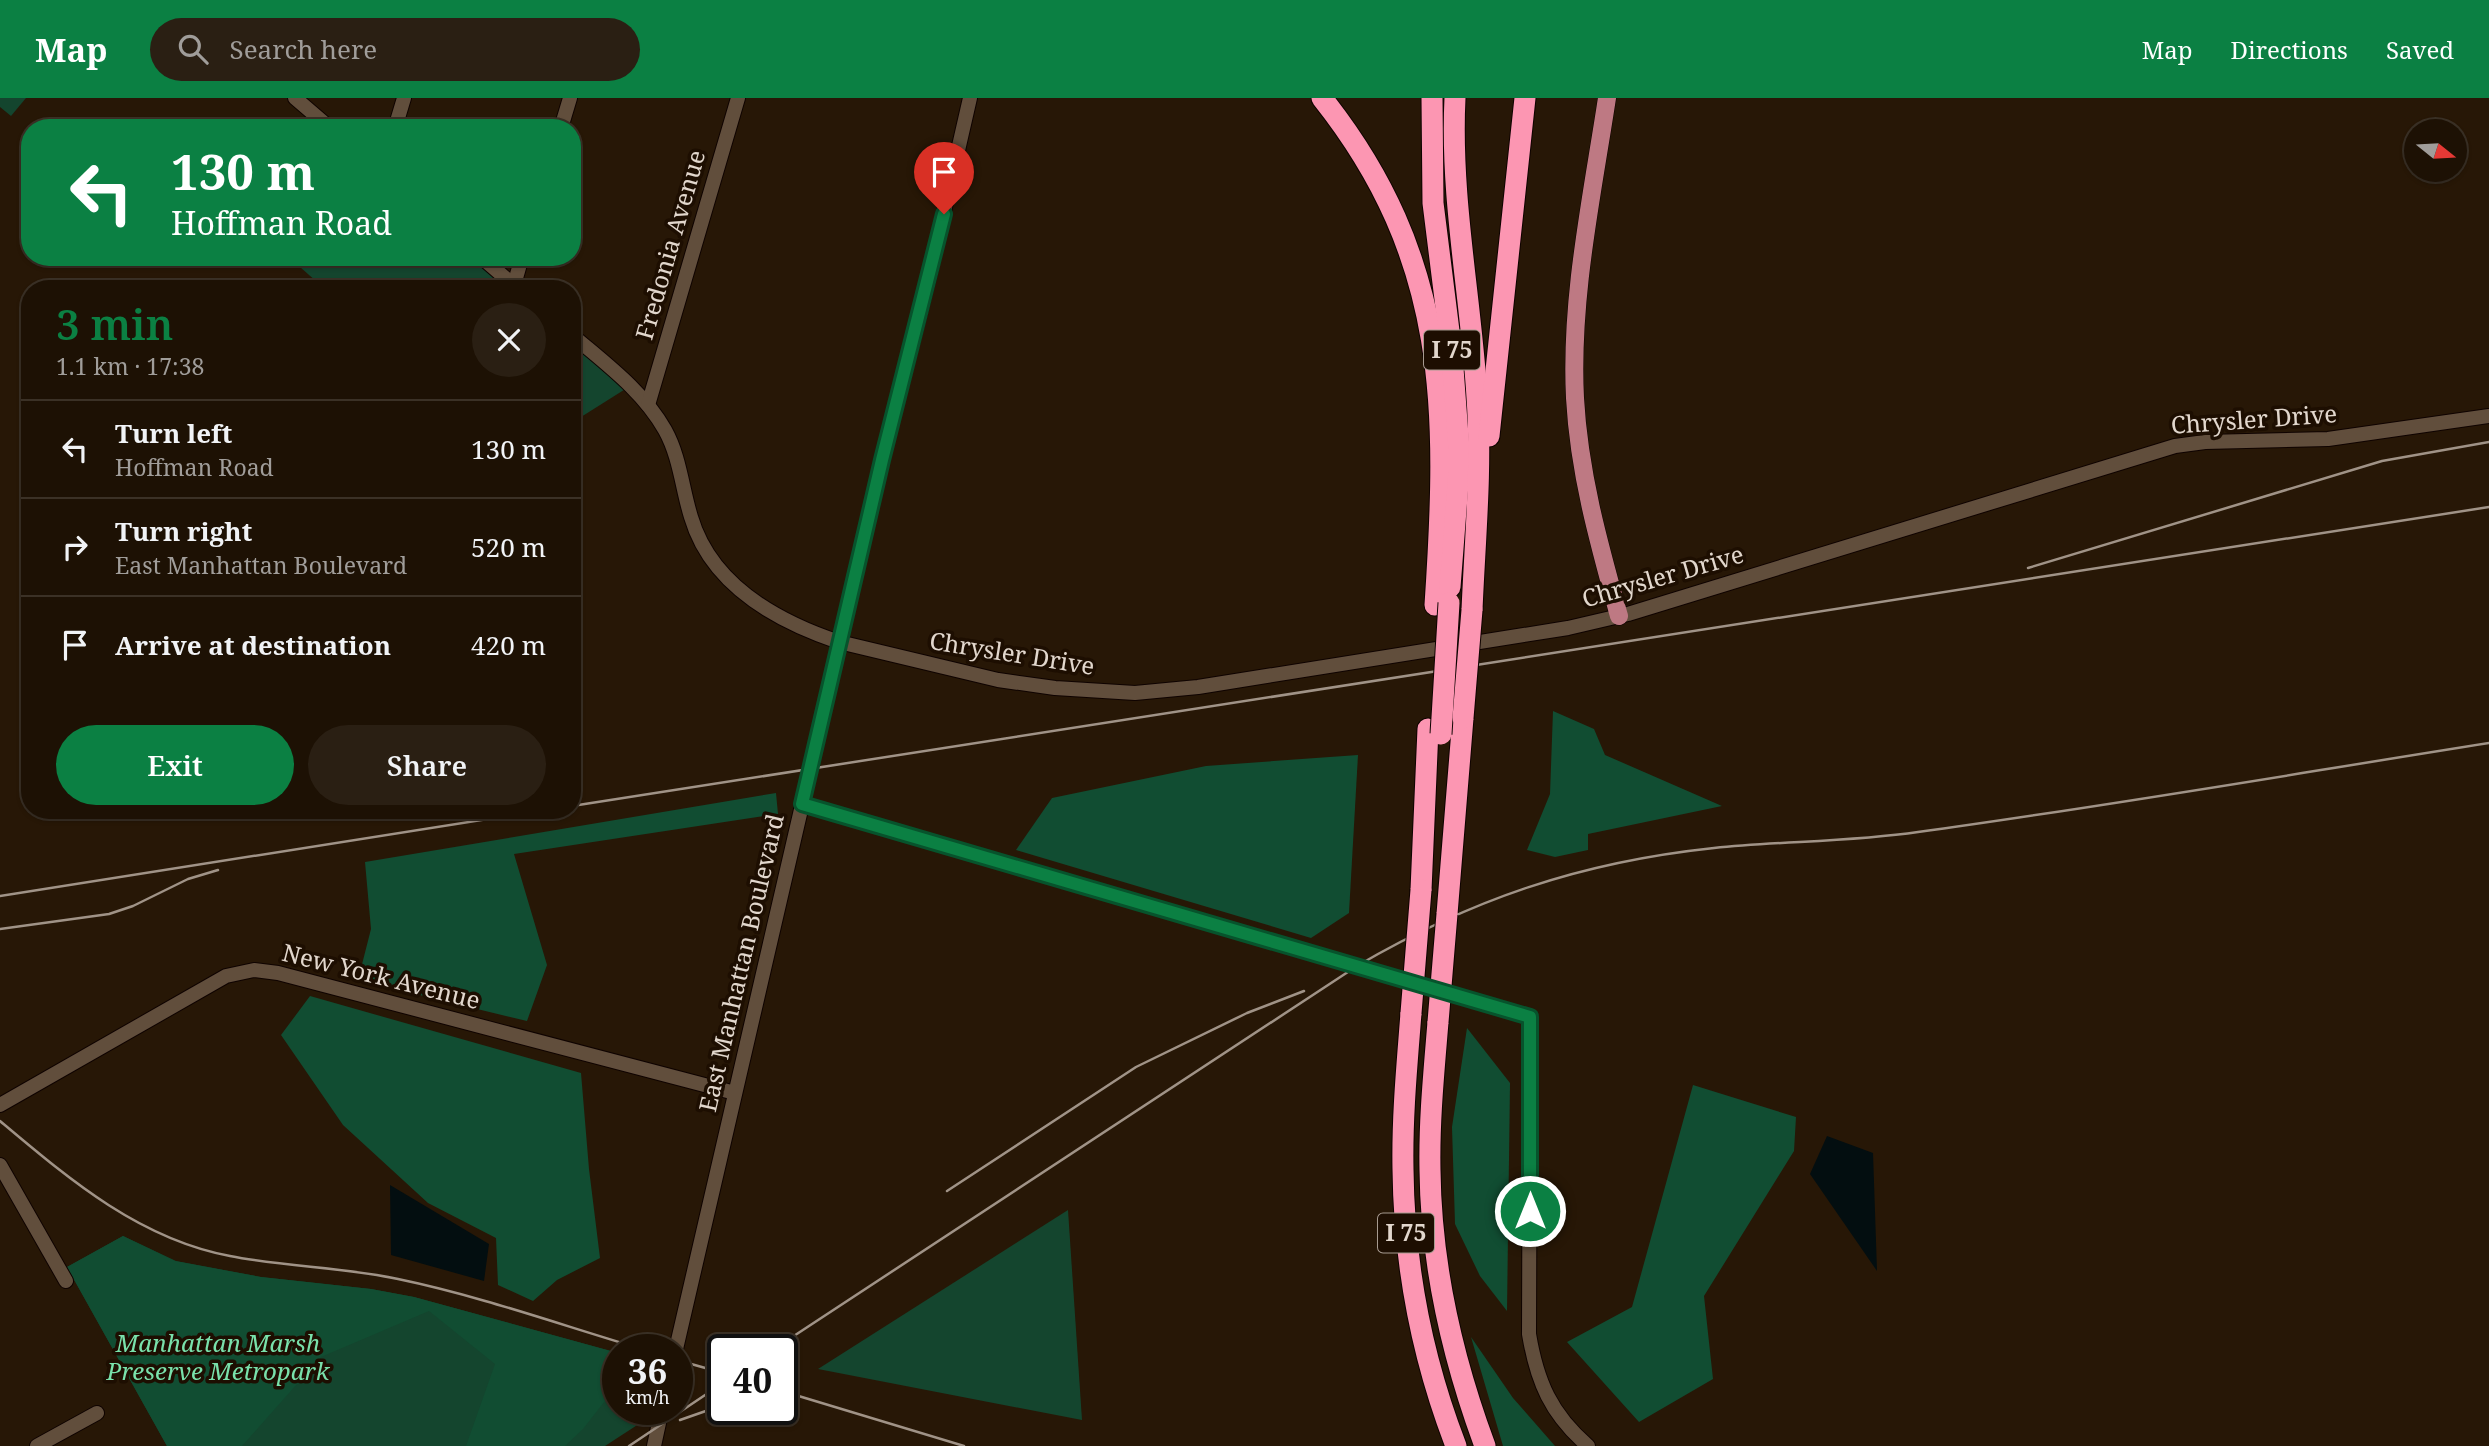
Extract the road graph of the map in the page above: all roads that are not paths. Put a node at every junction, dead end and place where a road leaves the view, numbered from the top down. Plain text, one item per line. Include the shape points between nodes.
1 (295, 98) edge
2 (404, 98) edge
3 (570, 98) edge
4 (738, 98) edge
5 (971, 98) edge
6 (1311, 98) edge
7 (1322, 98) edge
8 (1432, 98) edge
9 (1455, 98) edge
10 (1524, 98) edge
11 (1536, 98) edge
12 (1607, 98) edge
13 (320, 119) edge
14 (398, 119) edge
15 (564, 119) edge
16 (1516, 182) junction
17 (492, 266) edge
18 (508, 280) edge
19 (1426, 304) junction
20 (581, 343) edge
21 (648, 405) junction
22 (2489, 416) edge
23 (1479, 503) junction
24 (1442, 604) junction
25 (1619, 616) junction
26 (839, 642) junction
27 (802, 804) junction
28 (735, 1094) junction
29 (0, 1105) edge
30 (0, 1165) edge
31 (66, 1282) dead end
32 (679, 1334) edge
33 (97, 1413) dead end
34 (659, 1425) edge
35 (37, 1446) edge
36 (654, 1446) edge
37 (1456, 1446) edge
38 (1485, 1446) edge
39 (1588, 1446) edge

1 - 13 street
2 - 14 street
3 - 15 street
4 - 21 street, Fredonia Avenue
5 - 26 street, East Manhattan Boulevard
6 - 19 highway via 1359,166 1391,223
7 - 19 highway via 1385,194
8 - 24 highway, I 75 via 1433,203 1452,355 1459,471
9 - 23 highway, I 75 via 1456,190 1476,374
10 - 16 highway
11 - 16 highway via 1527,159
12 - 25 main road via 1580,281 1574,370 1585,487
16 - 23 highway
17 - 18 street
19 - 24 highway via 1441,436
20 - 21 street, Chrysler Drive
21 - 26 street, Chrysler Drive via 673,448 694,528 711,561 752,600
22 - 25 street, Chrysler Drive via 2328,439 2175,446
23 - 38 highway, I 75, bridge via 1430,1136 1436,1251 1453,1346
24 - 37 highway, I 75, bridge via 1403,1141 1408,1245 1425,1347
25 - 26 street, Chrysler Drive via 1212,685 1135,693 998,680
26 - 27 street, East Manhattan Boulevard
27 - 28 street, East Manhattan Boulevard
27 - 39 street via 1530,1017 1529,1334 1541,1386 1565,1423
28 - 29 street, New York Avenue via 254,971 226,975
28 - 32 street, East Manhattan Boulevard
30 - 31 street
33 - 35 street
34 - 36 street

